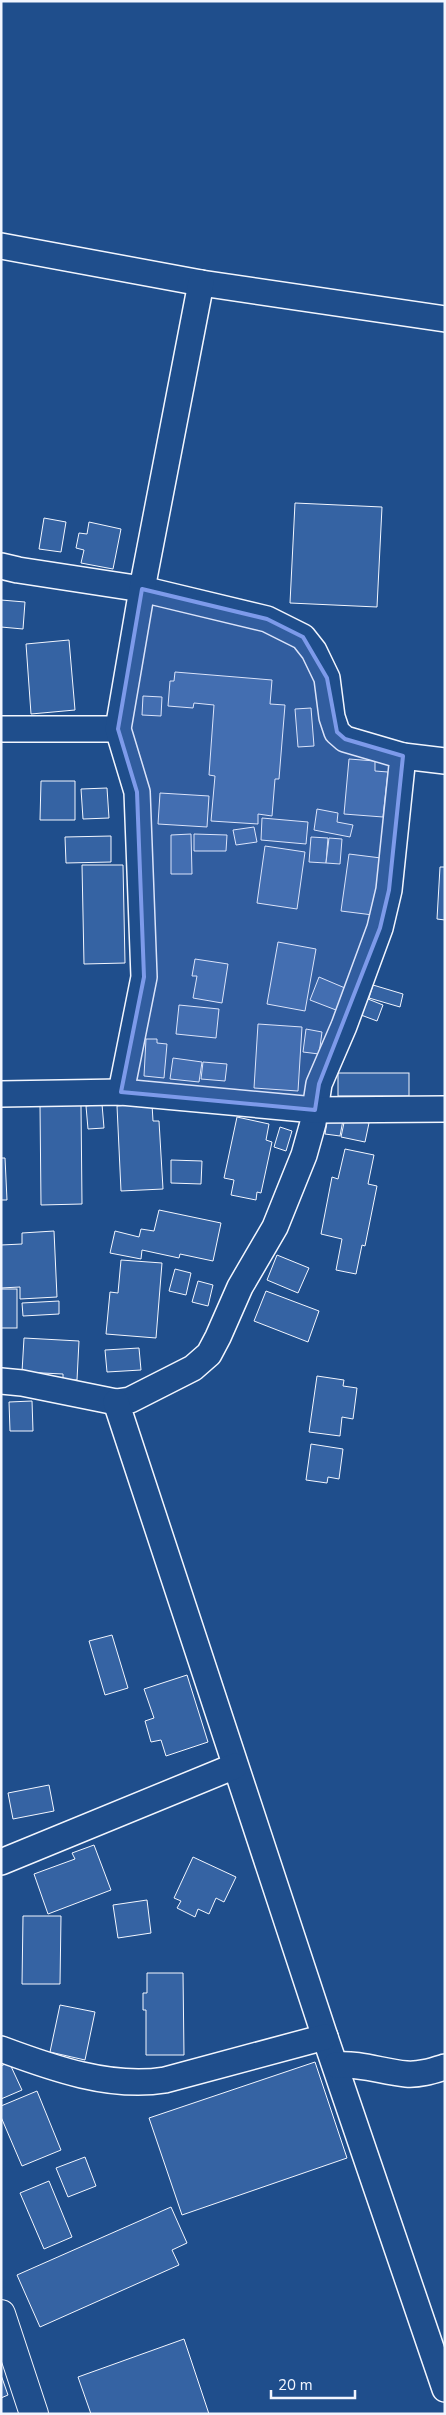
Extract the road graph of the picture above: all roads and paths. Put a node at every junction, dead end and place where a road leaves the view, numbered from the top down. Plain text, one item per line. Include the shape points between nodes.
1 (1, 246) edge
2 (201, 283) junction
3 (445, 320) edge
4 (1, 566) edge
5 (142, 589) junction
6 (1, 729) edge
7 (118, 729) junction
8 (403, 756) junction
9 (445, 761) edge
10 (121, 1092) junction
11 (1, 1094) edge
12 (445, 1109) edge
13 (315, 1110) junction
14 (1, 1381) edge
15 (116, 1402) junction
16 (235, 1766) junction
17 (1, 1862) edge
18 (325, 2037) junction
19 (1, 2048) edge
20 (336, 2065) junction
21 (445, 2067) edge
22 (1, 2314) edge
23 (445, 2389) edge
24 (34, 2414) edge

1 - 2 street
2 - 3 street
2 - 5 street
4 - 5 street
5 - 7 street
5 - 8 street via 267,619 304,637 327,678 336,732 345,739
6 - 7 street
7 - 10 street via 137,792 144,977
8 - 9 street
8 - 13 street via 389,890 380,928 319,1084
10 - 11 street
10 - 13 street
12 - 13 street
13 - 15 street via 304,1155 275,1227 240,1287 209,1354 193,1368 130,1400
14 - 15 street
15 - 16 street
16 - 17 street
16 - 18 street
18 - 19 street via 142,2084 59,2068
18 - 20 street
20 - 21 street via 407,2074
20 - 23 street
22 - 24 street

